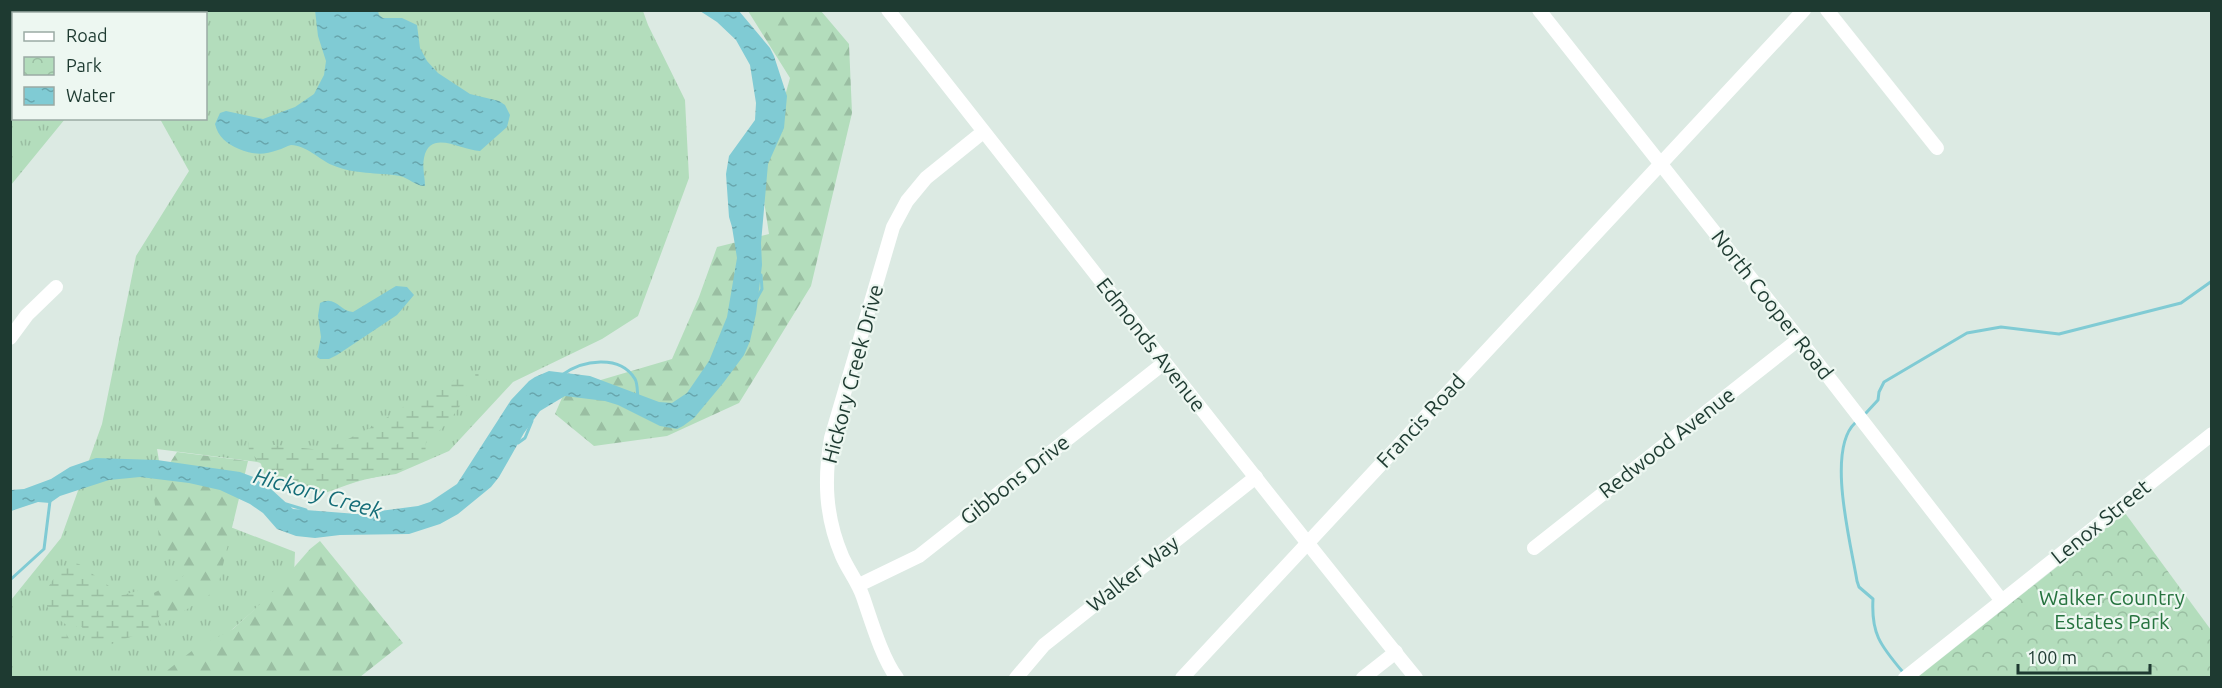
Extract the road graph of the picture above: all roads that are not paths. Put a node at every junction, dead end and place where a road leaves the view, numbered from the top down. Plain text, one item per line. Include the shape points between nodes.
1 (888, 10) edge
2 (1539, 10) edge
3 (1804, 10) edge
4 (1827, 10) edge
5 (983, 132) junction
6 (1937, 148) dead end
7 (1660, 165) junction
8 (56, 287) dead end
9 (10, 338) edge
10 (1799, 339) junction
11 (1164, 363) junction
12 (2211, 434) edge
13 (1256, 477) junction
14 (1307, 543) junction
15 (1534, 548) dead end
16 (859, 585) junction
17 (2002, 601) junction
18 (1396, 652) junction
19 (897, 678) edge
20 (1016, 678) edge
21 (1182, 678) edge
22 (1363, 678) edge
23 (1416, 678) edge
24 (1905, 678) edge

1 - 5 street, Edmonds Avenue
2 - 7 street, North Cooper Road
3 - 7 street, Francis Road
4 - 6 street
5 - 11 street, Edmonds Avenue
5 - 16 street, Hickory Creek Drive via 926,178 893,227 831,438 826,499 843,557
7 - 10 street, North Cooper Road
7 - 14 street, Francis Road
8 - 9 street
10 - 15 street, Redwood Avenue
10 - 17 street, North Cooper Road
11 - 13 street, Edmonds Avenue
11 - 16 street, Gibbons Drive via 919,556
12 - 17 street, Lenox Street
13 - 14 street, Edmonds Avenue
13 - 20 street, Walker Way via 1044,645
14 - 18 street, Edmonds Avenue
14 - 21 street, Francis Road
16 - 19 street, Hickory Creek Drive
17 - 24 street, Lenox Street
18 - 22 street
18 - 23 street, Edmonds Avenue

